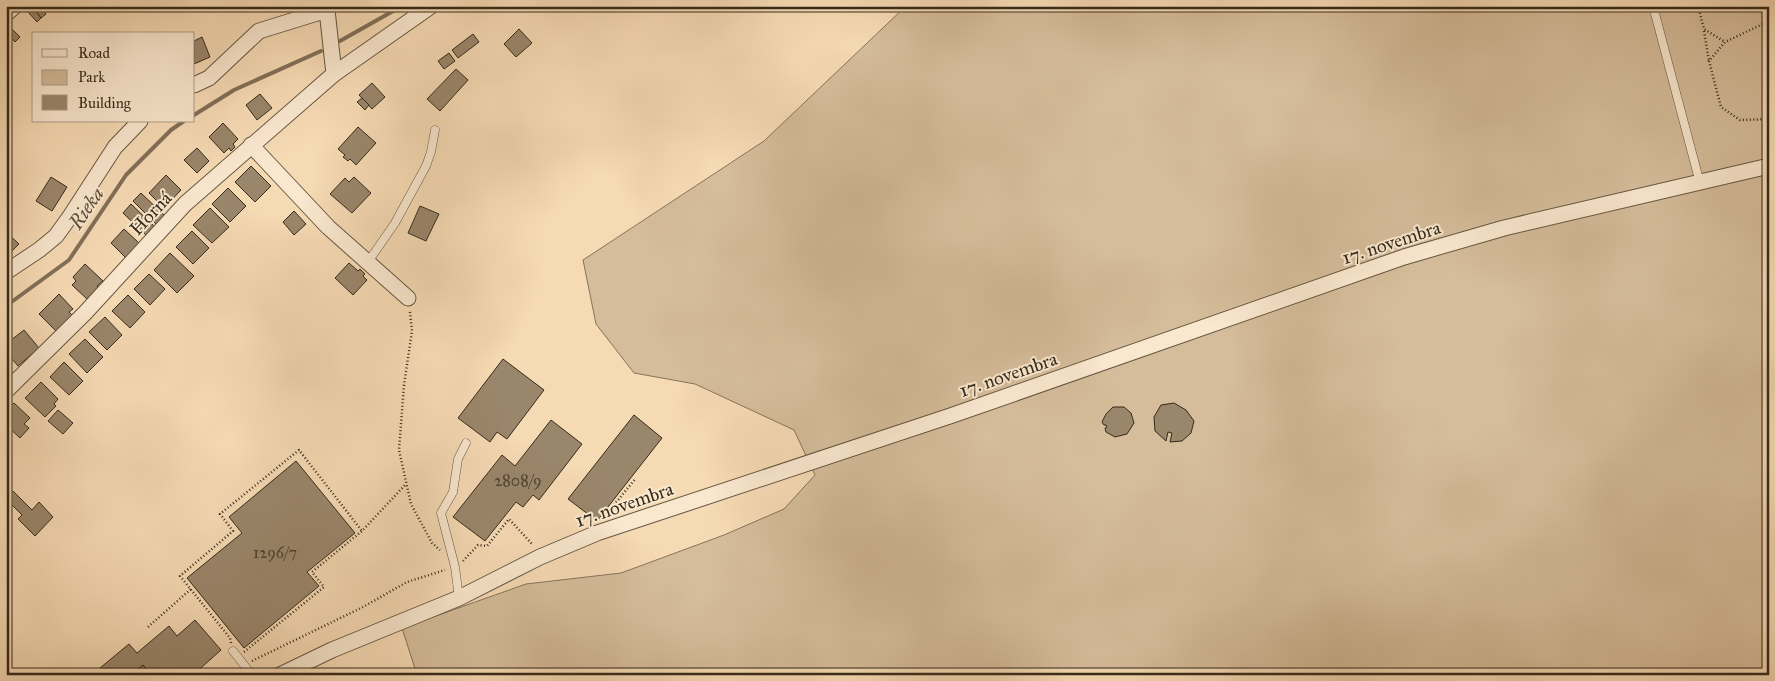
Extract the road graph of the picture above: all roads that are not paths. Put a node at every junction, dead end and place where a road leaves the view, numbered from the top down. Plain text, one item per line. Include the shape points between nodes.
1 (15, 6) edge
2 (431, 6) edge
3 (1654, 6) edge
4 (328, 8) edge
5 (6, 14) edge
6 (334, 74) junction
7 (195, 85) edge
8 (139, 122) edge
9 (435, 130) dead end
10 (250, 146) junction
11 (1769, 166) edge
12 (1700, 183) junction
13 (368, 262) junction
14 (6, 272) edge
15 (408, 298) road end
16 (6, 391) edge
17 (466, 443) dead end
18 (459, 598) junction
19 (235, 654) road end
20 (252, 675) edge
21 (280, 675) edge

1 - 5 street
2 - 6 street, Horná
3 - 12 lane
4 - 6 street
4 - 7 street via 259,31 209,78
6 - 10 street, Horná
8 - 14 street via 115,147 56,236
9 - 13 lane via 426,166 395,223
10 - 13 street via 328,227
10 - 16 street, Horná via 185,204 85,313
11 - 12 street, 17. novembra
12 - 18 street, 17. novembra via 1504,228 1404,258 959,413 597,533 540,557
13 - 15 street
17 - 18 lane via 458,458 453,492 441,512
18 - 21 street, 17. novembra
19 - 20 lane

